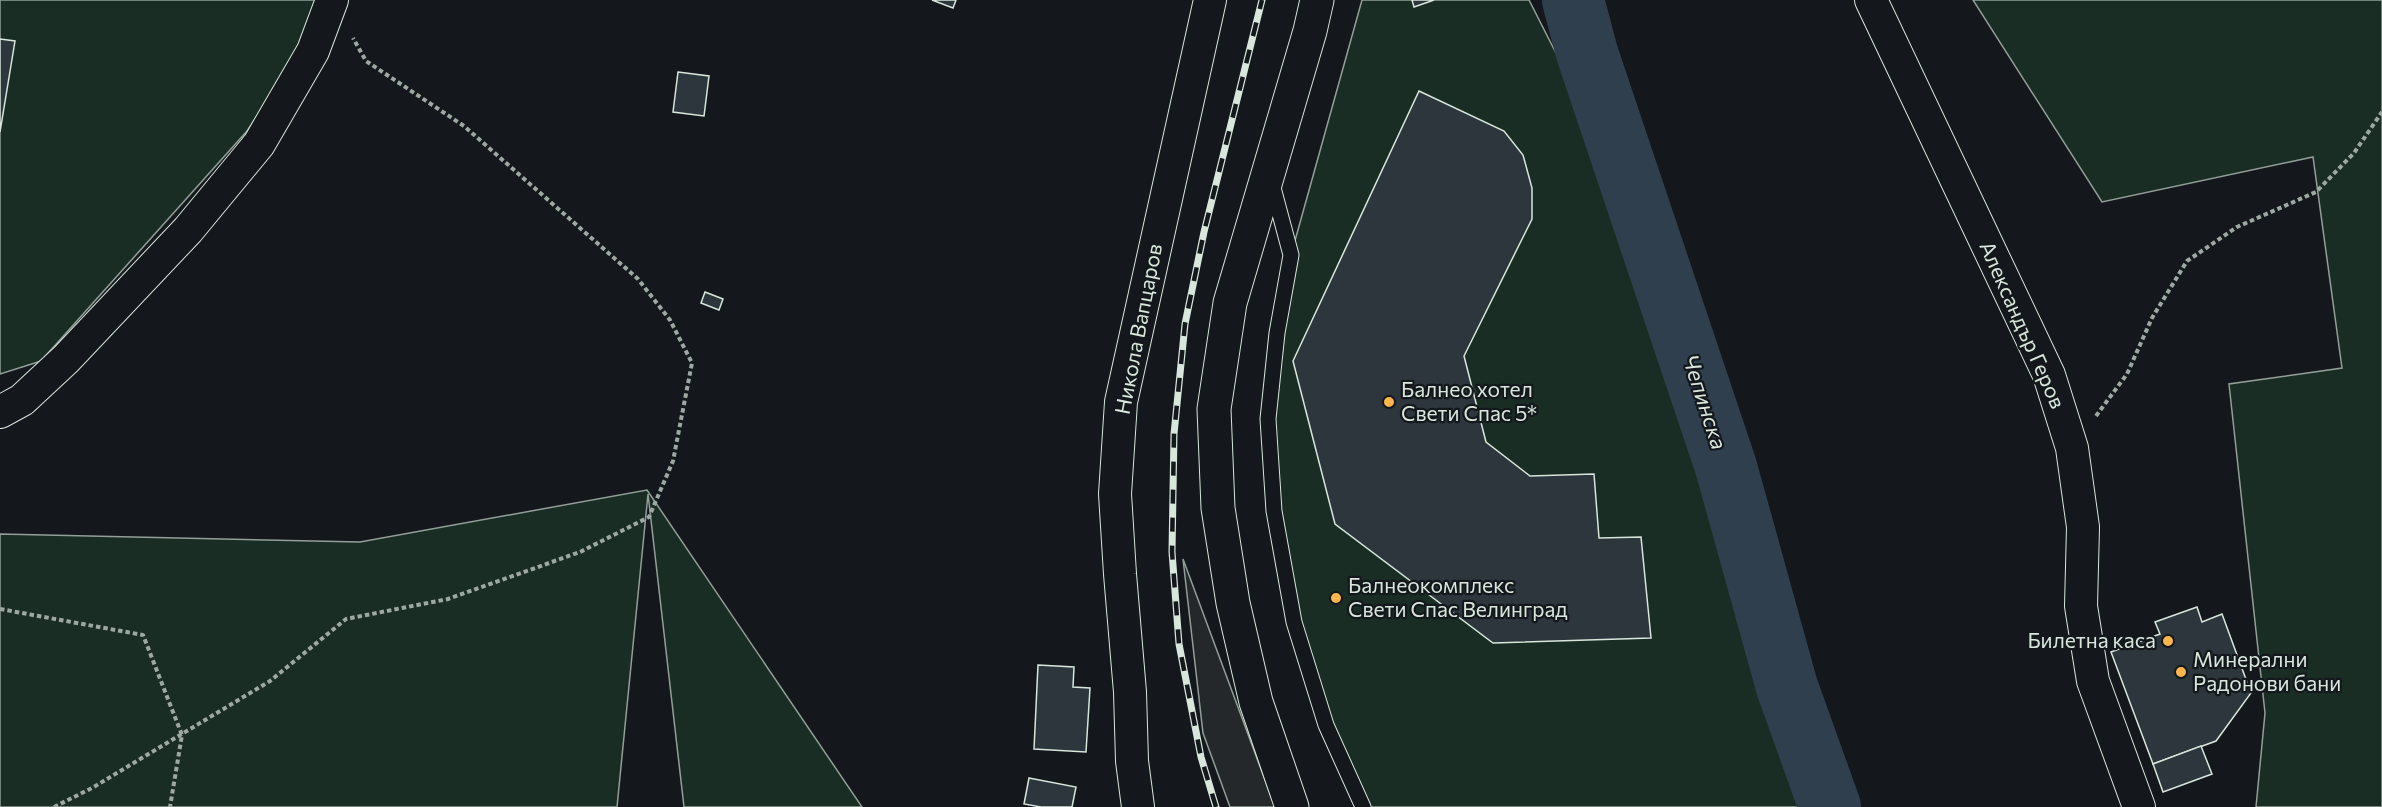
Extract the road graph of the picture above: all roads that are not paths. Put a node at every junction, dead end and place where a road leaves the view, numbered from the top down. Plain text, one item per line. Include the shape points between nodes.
1 (333, 0) edge
2 (1210, 0) edge
3 (1317, 0) edge
4 (1871, 0) edge
5 (1268, 169) junction
6 (0, 412) edge
7 (1132, 761) junction
8 (1119, 807) edge
9 (1138, 807) edge
10 (1292, 807) edge
11 (1363, 807) edge
12 (2139, 807) edge

1 - 6 street via 313,51 259,144 188,230 66,359 22,400
2 - 7 street, Никола Вапцаров via 1122,402 1116,494
3 - 5 street
4 - 12 street, Александър Геров via 2049,375 2072,448 2083,527 2081,606 2093,681
5 - 10 street via 1230,303 1214,409 1218,508 1233,603 1256,702
5 - 11 lane via 1291,255 1277,333 1268,419 1274,511 1294,622 1326,725
7 - 8 street
7 - 9 street, Никола Вапцаров

